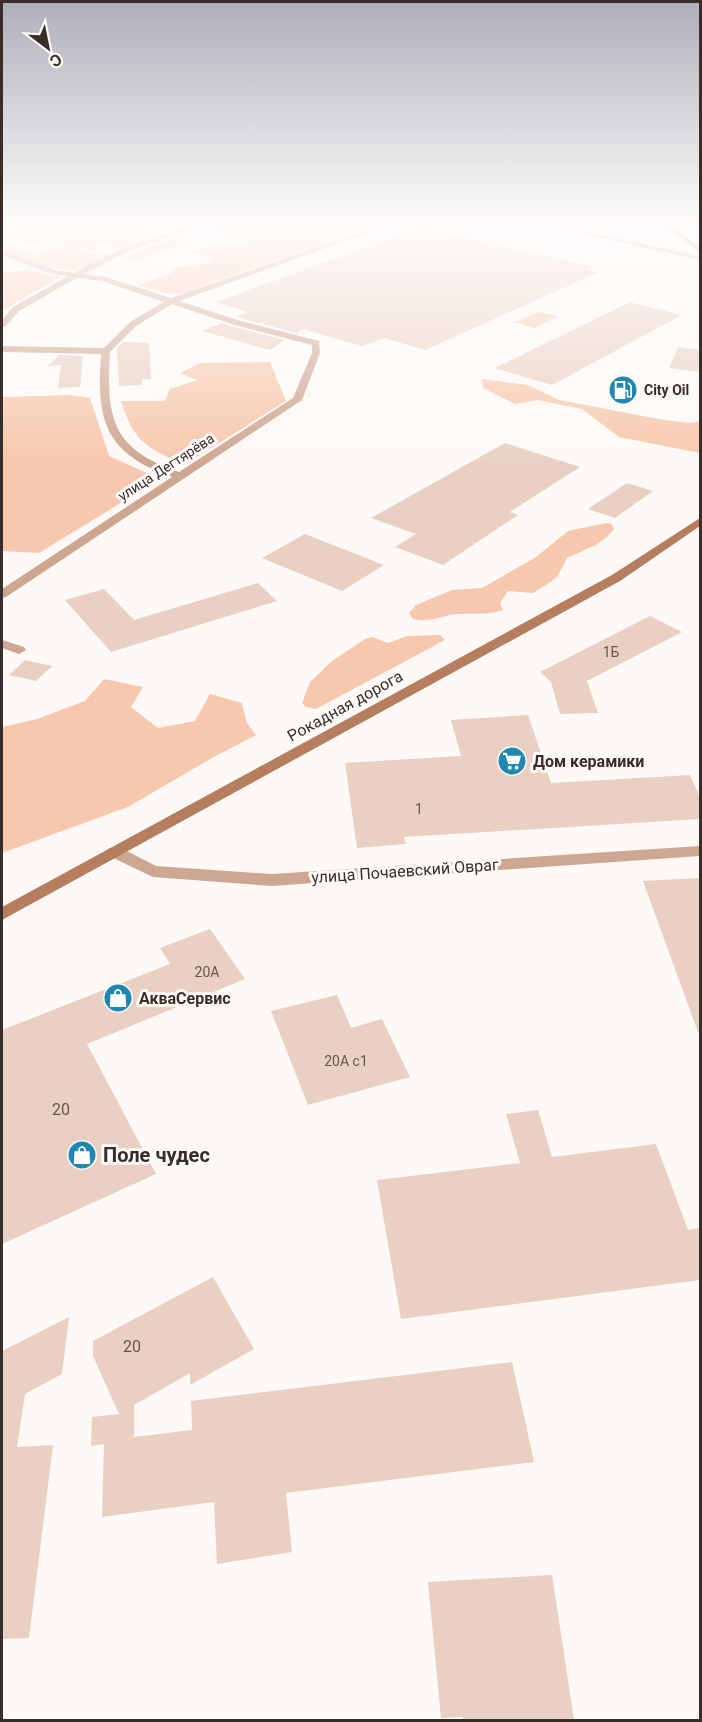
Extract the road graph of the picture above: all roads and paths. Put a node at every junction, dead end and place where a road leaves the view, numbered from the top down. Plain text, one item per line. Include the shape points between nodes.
1 (23, 304) edge
2 (165, 304) edge
3 (181, 304) edge
4 (2, 325) edge
5 (2, 349) edge
6 (106, 351) junction
7 (179, 476) junction
8 (700, 521) edge
9 (2, 594) edge
10 (2, 644) edge
11 (20, 650) dead end
12 (700, 851) edge
13 (115, 852) junction
14 (2, 914) edge

1 - 4 street
2 - 6 street via 133,324
3 - 7 street, улица Дегтярёва via 316,343 316,353 297,400
5 - 6 street
6 - 7 street via 103,397 111,429 137,458
7 - 9 street, улица Дегтярёва
8 - 13 main road, Рокадная дорога via 616,578
10 - 11 street
12 - 13 street, улица Почаевский Овраг via 272,879 153,871
13 - 14 main road, Рокадная дорога

